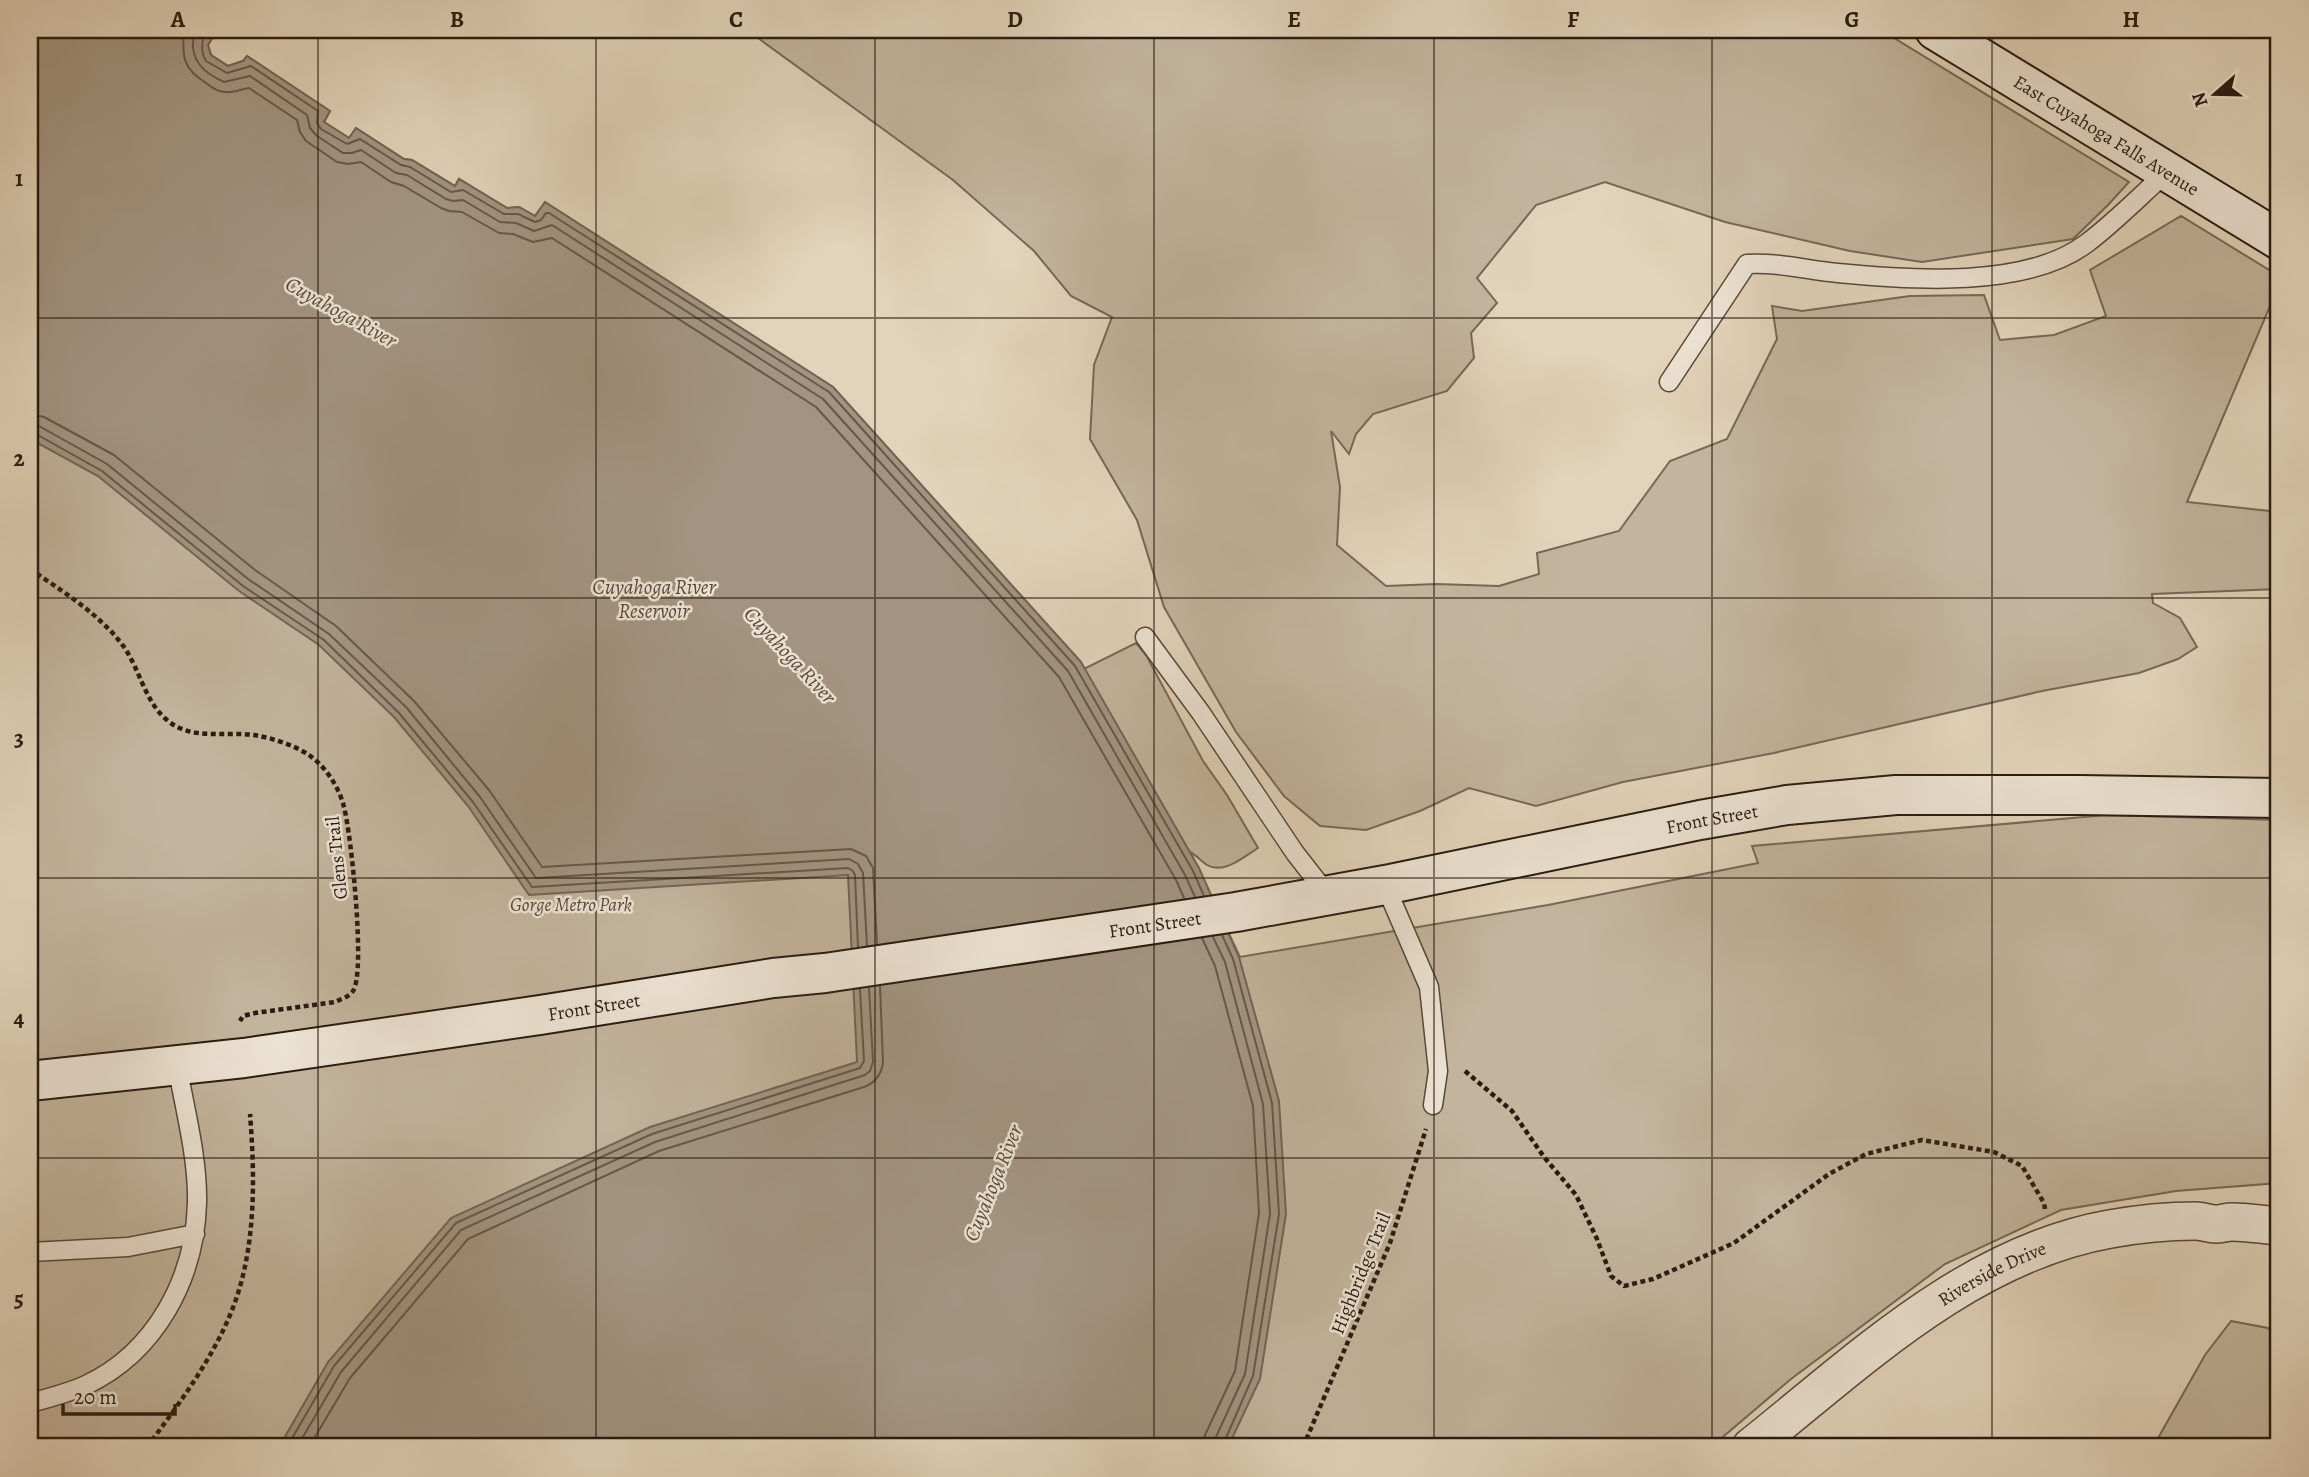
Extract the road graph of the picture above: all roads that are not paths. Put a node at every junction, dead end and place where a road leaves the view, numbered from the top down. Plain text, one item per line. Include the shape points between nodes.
1 (1935, 30) edge
2 (2167, 172) junction
3 (2279, 240) edge
4 (1669, 382) dead end
5 (1145, 637) dead end
6 (2279, 798) edge
7 (1385, 885) junction
8 (1327, 894) junction
9 (177, 1065) junction
10 (30, 1081) edge
11 (1433, 1105) road end
12 (2279, 1226) edge
13 (195, 1234) junction
14 (30, 1252) edge
15 (30, 1403) edge
16 (1751, 1447) edge

1 - 2 street, East Cuyahoga Falls Avenue
2 - 3 street, East Cuyahoga Falls Avenue
2 - 4 lane via 2087,244 2026,270 1951,279 1748,264
5 - 8 lane
6 - 7 street, Front Street via 1896,795 1787,805
7 - 8 street, Front Street
7 - 11 lane via 1429,987 1438,1071
8 - 9 street, Front Street via 1236,912
9 - 10 street, Front Street
9 - 13 lane via 196,1189
12 - 16 street, Riverside Drive via 2168,1222 2109,1229 2026,1254 1916,1317
13 - 14 lane via 128,1247
13 - 15 lane via 176,1296 139,1347 87,1384

